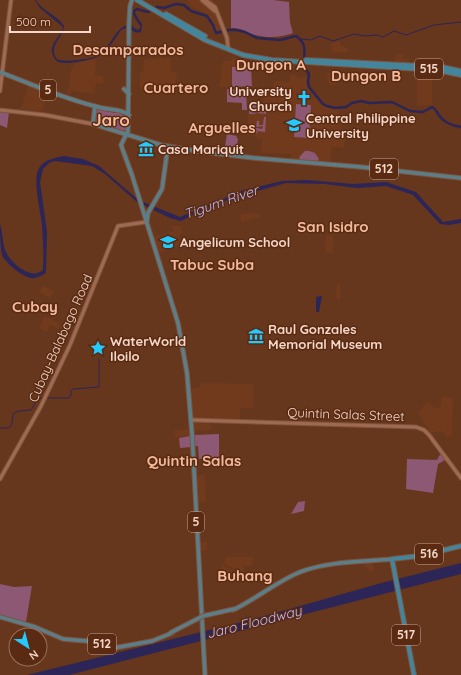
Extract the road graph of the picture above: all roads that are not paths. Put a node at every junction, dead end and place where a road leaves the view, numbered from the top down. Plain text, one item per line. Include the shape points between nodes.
1 (11, 0) edge
2 (132, 0) edge
3 (137, 0) edge
4 (142, 0) edge
5 (203, 0) edge
6 (150, 6) junction
7 (217, 12) junction
8 (165, 14) junction
9 (213, 41) junction
10 (229, 51) junction
11 (307, 61) junction
12 (346, 63) junction
13 (384, 65) junction
14 (429, 68) junction
15 (461, 71) edge
16 (1, 72) edge
17 (461, 75) edge
18 (124, 90) dead end
19 (0, 91) edge
20 (129, 94) junction
21 (95, 106) junction
22 (128, 108) junction
23 (0, 110) edge
24 (119, 110) junction
25 (129, 116) junction
26 (93, 124) junction
27 (127, 134) junction
28 (168, 146) junction
29 (461, 178) edge
30 (149, 211) junction
31 (143, 213) junction
32 (147, 223) junction
33 (191, 420) junction
34 (461, 478) edge
35 (0, 479) edge
36 (461, 546) edge
37 (392, 559) junction
38 (234, 609) junction
39 (0, 616) edge
40 (202, 617) junction
41 (169, 634) junction
42 (205, 675) edge
43 (414, 675) edge

1 - 16 main road
2 - 20 main road via 129,24
3 - 6 highway, 515
4 - 6 highway, 515
5 - 7 main road
5 - 7 main road via 215,7
6 - 8 highway, 515
7 - 10 main road
8 - 9 highway, 515
8 - 9 highway, 515 via 178,26
9 - 10 highway, 515
10 - 11 highway, 515
11 - 12 highway, 515
11 - 12 highway, 515 via 325,65
12 - 13 highway, 515
13 - 14 highway, 515
13 - 14 highway, 515 via 392,69
14 - 15 highway, 515
14 - 17 highway, 515
16 - 19 main road
16 - 21 main road, 5
18 - 20 main road
20 - 22 main road
21 - 24 main road, 5
21 - 26 main road
22 - 24 main road, 5
22 - 25 main road
23 - 26 main road
24 - 25 main road, 5
25 - 27 main road
26 - 27 main road
27 - 28 main road
27 - 31 main road via 121,145
28 - 29 main road, 512 via 254,158
28 - 30 main road via 162,189
30 - 31 main road
30 - 32 main road
31 - 32 main road
32 - 33 main road, 5 via 178,323 186,366
32 - 35 main road, Cubay-Balabago Road via 118,226 72,340 45,398
33 - 34 main road, Quintin Salas Street via 416,426 429,435
33 - 40 main road, 5
36 - 37 highway, 516
37 - 38 main road, 516 via 342,563 306,570
37 - 43 highway, 517
38 - 40 main road, 516
38 - 41 main road, bridge via 203,616
39 - 41 main road, 512 via 36,627 63,639 87,641 114,648 157,640
40 - 41 main road, 512
40 - 42 main road, 5

